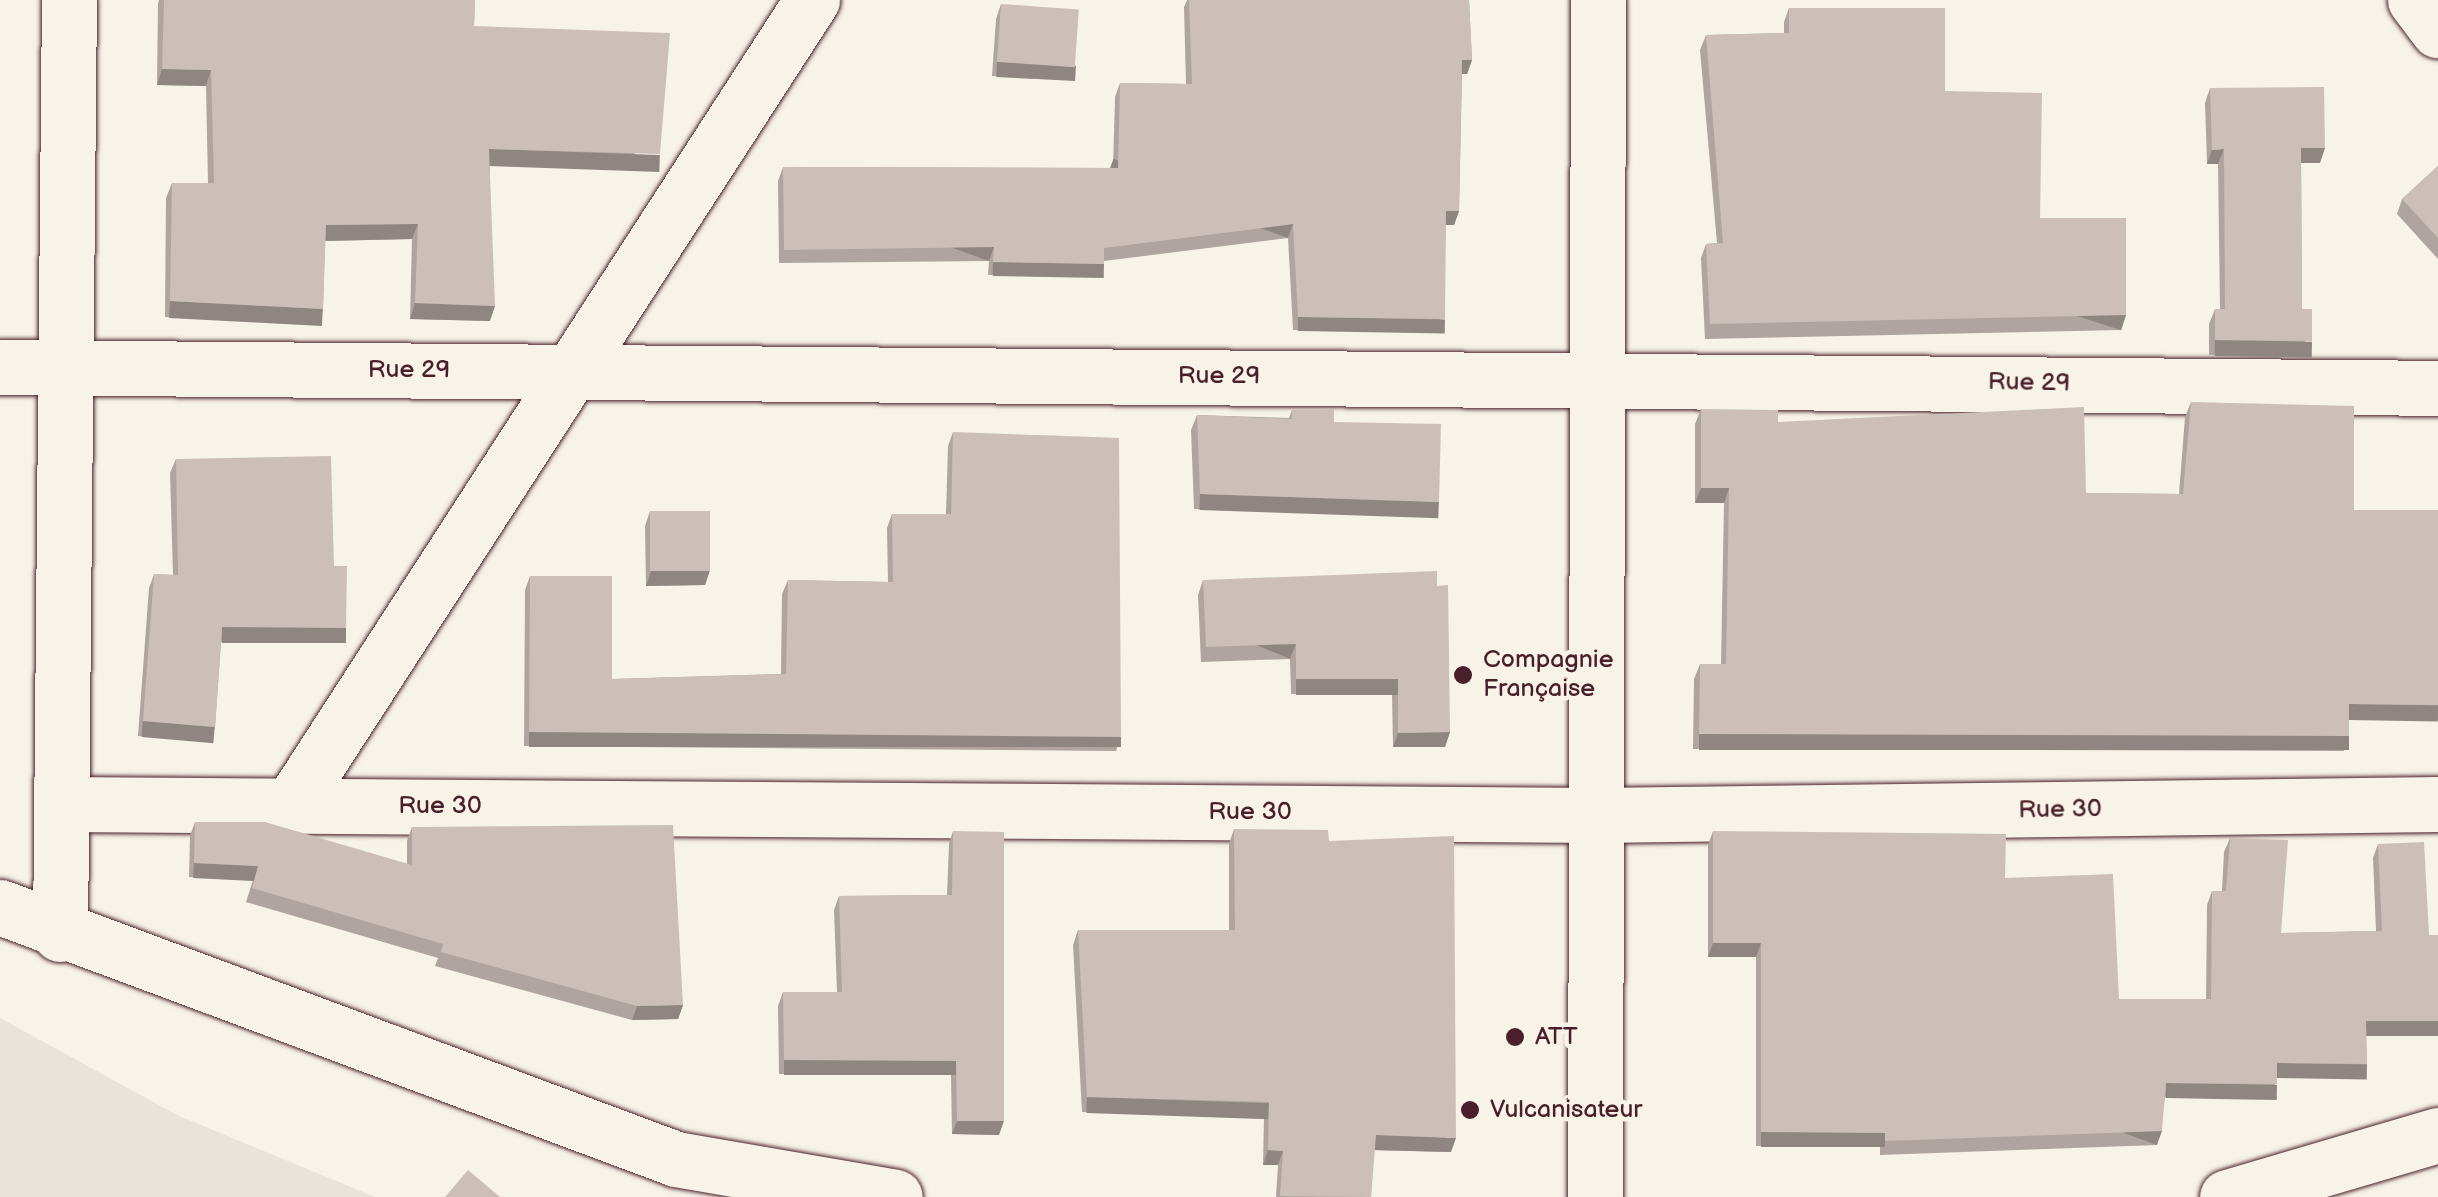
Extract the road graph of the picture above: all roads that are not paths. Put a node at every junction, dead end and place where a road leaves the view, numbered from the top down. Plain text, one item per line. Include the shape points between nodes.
1 (69, 0) edge
2 (812, 0) edge
3 (1598, 0) edge
4 (2414, 0) edge
5 (2438, 30) edge
6 (0, 367) edge
7 (65, 367) junction
8 (572, 371) junction
9 (1597, 378) junction
10 (2438, 388) edge
11 (61, 804) junction
12 (2438, 804) edge
13 (291, 805) junction
14 (1596, 814) junction
15 (0, 907) edge
16 (60, 934) junction
17 (2438, 1135) edge
18 (895, 1197) edge
19 (1595, 1197) edge
20 (2227, 1197) edge

1 - 7 street
2 - 8 street
3 - 9 street
4 - 5 street
6 - 7 street, Rue 29
7 - 8 street, Rue 29
7 - 11 street
8 - 9 street, Rue 29
8 - 13 street
9 - 10 street, Rue 29
9 - 14 street
11 - 13 street, Rue 30
11 - 16 street
12 - 14 street, Rue 30
13 - 14 street, Rue 30
14 - 19 street
15 - 16 street
16 - 18 street via 676,1159
17 - 20 street

